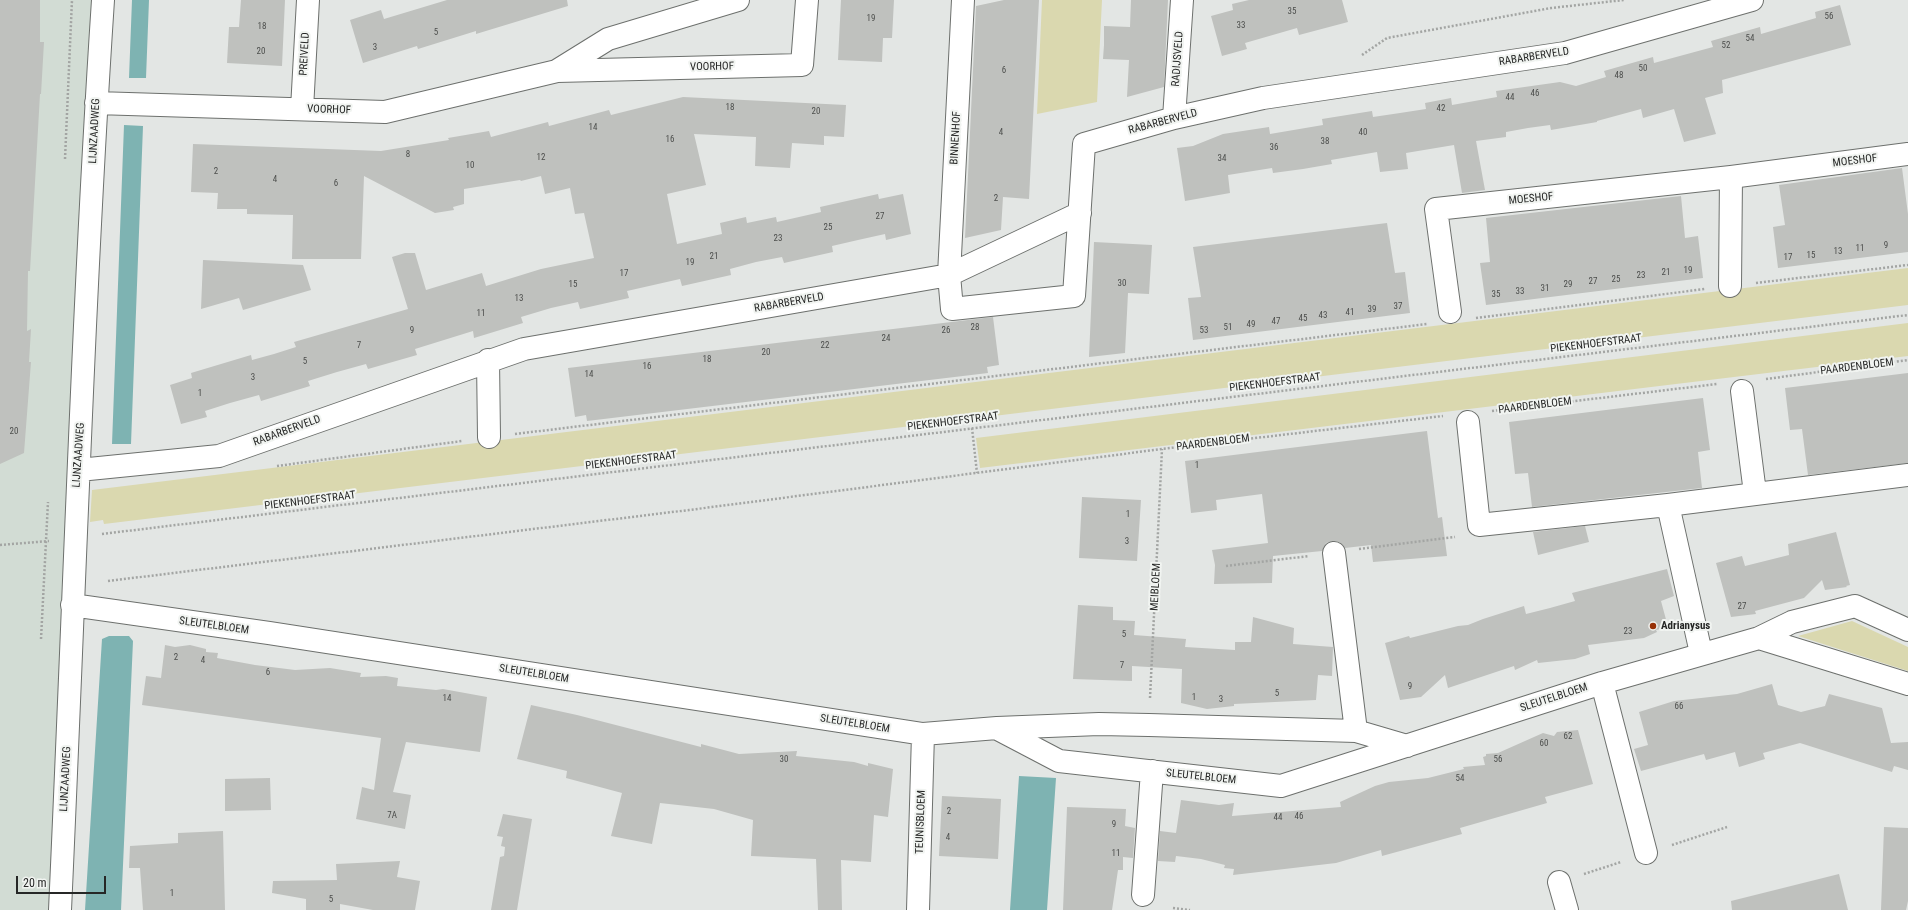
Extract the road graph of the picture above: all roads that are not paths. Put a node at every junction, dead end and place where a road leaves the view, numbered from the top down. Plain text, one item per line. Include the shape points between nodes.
1 (102, 0) edge
2 (308, 0) edge
3 (738, 0) edge
4 (807, 0) edge
5 (963, 0) edge
6 (1182, 0) edge
7 (1752, 0) edge
8 (557, 71) junction
9 (96, 103) junction
10 (302, 109) junction
11 (1174, 118) junction
12 (1908, 154) edge
13 (1731, 177) junction
14 (1080, 213) junction
15 (949, 275) junction
16 (1730, 286) road end
17 (1074, 296) joint
18 (1460, 316) road end
19 (488, 360) junction
20 (1742, 385) road end
21 (1468, 422) dead end
22 (489, 437) road end
23 (79, 470) junction
24 (1908, 475) edge
25 (1755, 493) junction
26 (1668, 505) junction
27 (1334, 553) dead end
28 (73, 595) junction
29 (1908, 630) edge
30 (1759, 638) junction
31 (1701, 653) junction
32 (1602, 683) junction
33 (1908, 684) edge
34 (997, 728) junction
35 (1356, 731) junction
36 (923, 734) junction
37 (1408, 746) junction
38 (1152, 771) junction
39 (1646, 853) dead end
40 (1559, 882) dead end
41 (1143, 895) dead end
42 (60, 910) edge
43 (918, 910) edge
44 (1567, 910) edge

1 - 9 street, LIJNZAADWEG
2 - 10 street, PREIVELD
3 - 8 street, VOORHOF via 608,40
4 - 8 street, VOORHOF via 802,65
5 - 15 street, BINNENHOF
6 - 11 street, RADIJSVELD
7 - 11 street, RABARBERVELD via 1565,53 1263,98
8 - 10 street, VOORHOF via 385,112
9 - 10 street, VOORHOF
9 - 23 street, LIJNZAADWEG
11 - 14 street, RABARBERVELD via 1084,144
12 - 13 street, MOESHOF
13 - 16 street
13 - 18 street, MOESHOF via 1436,209
14 - 15 street, RABARBERVELD
14 - 17 street, RABARBERVELD
15 - 17 street, BINNENHOF via 952,309
15 - 19 street, RABARBERVELD via 524,349
19 - 22 street
19 - 23 street, RABARBERVELD via 219,456
20 - 25 street
21 - 26 street via 1479,525
23 - 28 street, LIJNZAADWEG
24 - 25 street
25 - 26 street
26 - 31 street
27 - 35 street
28 - 36 street, SLEUTELBLOEM via 276,635
28 - 42 street, LIJNZAADWEG
29 - 30 street, SLEUTELBLOEM via 1855,606 1792,622
30 - 31 street, SLEUTELBLOEM
30 - 33 street
31 - 32 street, SLEUTELBLOEM
32 - 37 street, SLEUTELBLOEM
32 - 39 street
34 - 35 street, SLEUTELBLOEM via 1099,724
34 - 36 street, SLEUTELBLOEM
34 - 38 street, SLEUTELBLOEM via 1059,761
35 - 37 street, SLEUTELBLOEM
36 - 43 street, TEUNISBLOEM
37 - 38 street, SLEUTELBLOEM via 1281,786
38 - 41 street
40 - 44 street

